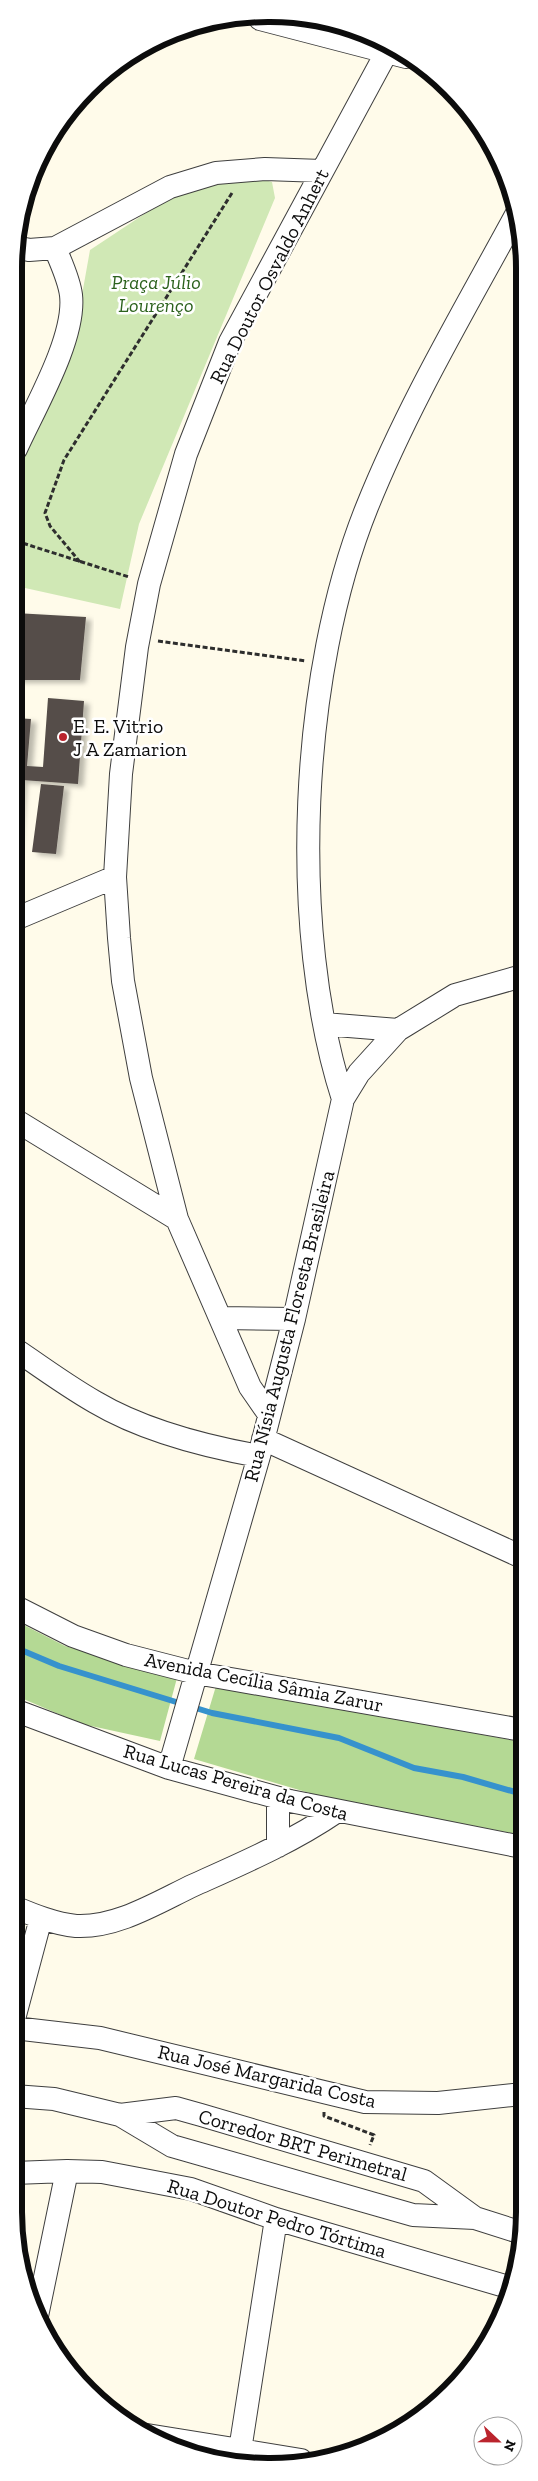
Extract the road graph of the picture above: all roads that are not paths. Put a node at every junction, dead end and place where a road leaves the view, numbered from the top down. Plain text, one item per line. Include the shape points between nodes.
1 (273, 22) edge
2 (377, 48) edge
3 (392, 56) edge
4 (322, 171) junction
5 (511, 224) edge
6 (55, 248) junction
7 (24, 249) edge
8 (22, 436) edge
9 (115, 877) junction
10 (22, 917) edge
11 (516, 978) edge
12 (324, 1024) junction
13 (398, 1030) junction
14 (344, 1099) junction
15 (22, 1124) edge
16 (177, 1219) junction
17 (221, 1318) junction
18 (294, 1319) junction
19 (22, 1354) edge
20 (268, 1413) junction
21 (261, 1447) junction
22 (516, 1554) edge
23 (22, 1610) edge
24 (194, 1681) junction
25 (22, 1713) edge
26 (516, 1729) edge
27 (169, 1768) junction
28 (278, 1798) junction
29 (336, 1812) junction
30 (278, 1846) junction
31 (516, 1846) edge
32 (22, 1910) edge
33 (41, 1918) junction
34 (22, 1989) edge
35 (22, 2029) edge
36 (516, 2095) edge
37 (22, 2097) edge
38 (120, 2115) junction
39 (67, 2171) junction
40 (22, 2173) edge
41 (475, 2218) junction
42 (276, 2219) junction
43 (515, 2231) edge
44 (504, 2285) edge
45 (40, 2302) edge
46 (182, 2442) edge
47 (239, 2456) edge
48 (270, 2458) edge

1 - 2 street
3 - 4 street, Rua Doutor Osvaldo Anhert
4 - 6 street via 265,169 216,173 170,187
4 - 9 street, Rua Doutor Osvaldo Anhert via 230,342 186,454 149,584 139,639 121,774
5 - 12 street via 413,403 373,493 348,566 324,663 314,738 309,848 311,915
6 - 7 street
6 - 8 street via 71,295 71,319 62,347
9 - 10 street
9 - 16 street, Rua Doutor Osvaldo Anhert via 123,981 132,1036
11 - 13 street, Rua Nísia Augusta Floresta Brasileira via 455,995
12 - 13 street
12 - 14 street via 330,1059
13 - 14 street, Rua Nísia Augusta Floresta Brasileira via 359,1073
14 - 18 street, Rua Nísia Augusta Floresta Brasileira
15 - 16 street
16 - 17 street, Rua Doutor Osvaldo Anhert
17 - 18 street
17 - 20 street, Rua Doutor Osvaldo Anhert via 250,1387
18 - 20 street, Rua Nísia Augusta Floresta Brasileira
19 - 21 street via 95,1402 161,1431 221,1448
20 - 21 street, Rua Nísia Augusta Floresta Brasileira
21 - 22 street
21 - 24 street, Rua Nísia Augusta Floresta Brasileira
23 - 24 street, Avenida Cecília Sâmia Zarur via 73,1636
24 - 26 street, Avenida Cecília Sâmia Zarur
24 - 27 street, Rua Nísia Augusta Floresta Brasileira
25 - 27 street, Rua Lucas Pereira da Costa
27 - 28 street, Rua Lucas Pereira da Costa
28 - 29 street, Rua Lucas Pereira da Costa
28 - 30 street
29 - 30 street
29 - 31 street, Rua Lucas Pereira da Costa
30 - 33 street via 123,1918 76,1926
32 - 33 street
33 - 34 street
35 - 36 street, Rua José Margarida Costa via 100,2038 366,2102 438,2103
37 - 38 street, Corredor BRT Perimetral via 54,2099
38 - 41 street, Corredor BRT Perimetral via 172,2146 413,2215
38 - 41 street, Corredor BRT Perimetral via 176,2108 201,2114 424,2181
39 - 40 street, Rua Doutor Pedro Tórtima
39 - 42 street, Rua Doutor Pedro Tórtima via 102,2172 191,2189
39 - 45 street
41 - 43 street, Corredor BRT Perimetral
42 - 44 street, Rua Doutor Pedro Tórtima
42 - 47 street
46 - 47 street
47 - 48 street

